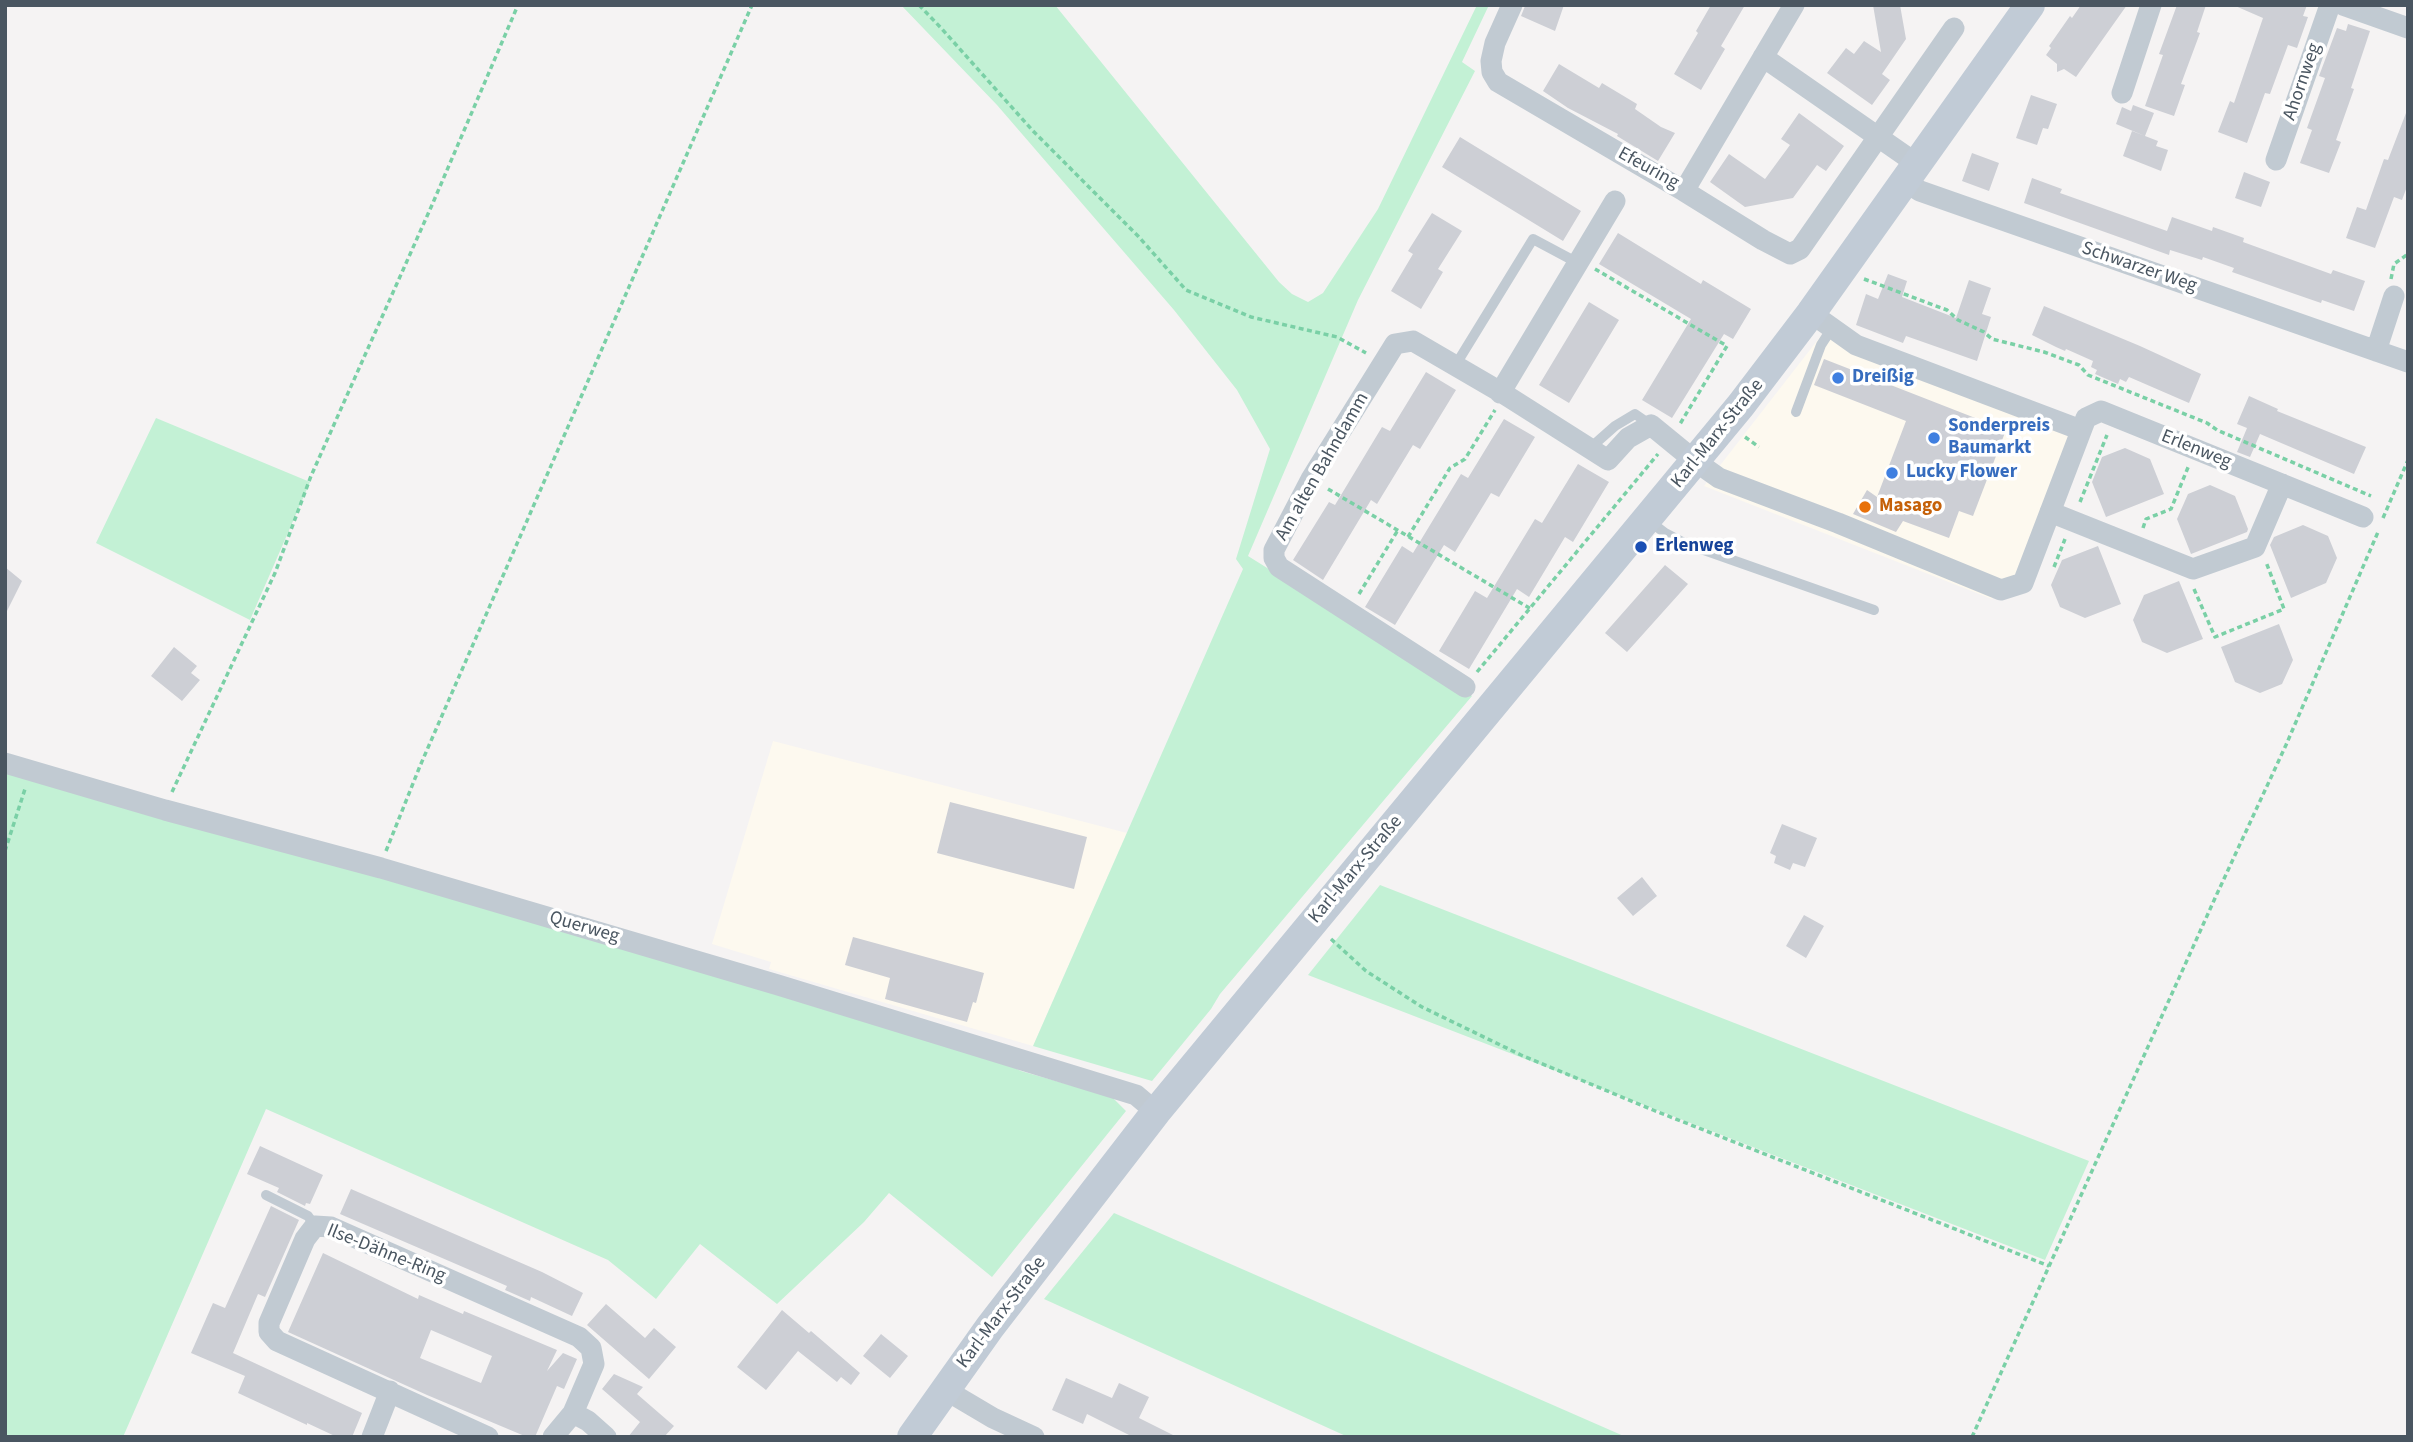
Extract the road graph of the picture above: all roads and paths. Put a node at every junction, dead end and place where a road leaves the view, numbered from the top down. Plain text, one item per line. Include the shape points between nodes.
1 (518, 5) edge
2 (752, 5) edge
3 (919, 5) edge
4 (1512, 5) edge
5 (1794, 5) edge
6 (2030, 5) edge
7 (2151, 5) edge
8 (2330, 5) edge
9 (2343, 5) edge
10 (1954, 28) dead end
11 (2408, 28) edge
12 (1763, 57) junction
13 (2122, 93) dead end
14 (1877, 137) junction
15 (2276, 160) dead end
16 (1910, 173) junction
17 (1684, 191) junction
18 (1615, 201) dead end
19 (2408, 254) edge
20 (1579, 262) junction
21 (1858, 277) dead end
22 (2395, 296) joint
23 (1822, 321) junction
24 (2376, 351) junction
25 (2408, 362) edge
26 (1384, 363) junction
27 (1455, 366) junction
28 (1502, 394) junction
29 (1796, 412) dead end
30 (2114, 416) junction
31 (2081, 430) junction
32 (1674, 435) dead end
33 (1743, 436) dead end
34 (1759, 447) dead end
35 (1661, 450) dead end
36 (2196, 450) junction
37 (2408, 460) edge
38 (1695, 461) junction
39 (1311, 479) junction
40 (2282, 484) junction
41 (2371, 496) dead end
42 (2050, 512) junction
43 (2363, 517) dead end
44 (1648, 520) junction
45 (2073, 520) junction
46 (1398, 530) junction
47 (1408, 537) junction
48 (2135, 546) junction
49 (2255, 547) junction
50 (2054, 567) dead end
51 (2193, 569) junction
52 (1531, 609) junction
53 (1874, 610) dead end
54 (1348, 613) junction
55 (1479, 698) junction
56 (5, 763) edge
57 (30, 770) junction
58 (165, 810) junction
59 (5, 851) edge
60 (381, 868) junction
61 (1327, 936) dead end
62 (1156, 1112) junction
63 (266, 1195) dead end
64 (316, 1226) junction
65 (2049, 1266) junction
66 (944, 1390) junction
67 (390, 1391) junction
68 (573, 1413) junction
69 (372, 1437) edge
70 (488, 1437) edge
71 (553, 1437) edge
72 (606, 1437) edge
73 (912, 1437) edge
74 (1034, 1437) edge
75 (1972, 1437) edge

1 - 58 path via 311,476 275,573
2 - 60 path via 411,788
3 - 26 path via 1032,131 1186,290 1251,317 1337,337
4 - 17 street, Efeuring via 1491,61 1498,82
5 - 12 street, Efeuring
6 - 16 main road, Karl-Marx-Straße
7 - 13 street
8 - 15 street, Ahornweg
9 - 11 street
10 - 14 street
12 - 14 street
12 - 17 street, Efeuring
14 - 16 street
14 - 17 street via 1800,249 1790,254
16 - 23 main road, Karl-Marx-Straße
16 - 24 street, Schwarzer Weg via 1920,191
18 - 20 street
19 - 22 path via 2394,264 2389,290
20 - 27 lane via 1533,239
20 - 28 street
20 - 32 path via 1727,346
21 - 41 path via 1947,310 1992,339 2078,365 2088,375
22 - 24 street
23 - 29 lane via 1821,345
23 - 31 street via 1856,345
23 - 38 main road, Karl-Marx-Straße
24 - 25 street, Schwarzer Weg
26 - 27 street, Am alten Bahndamm via 1395,344 1413,341
26 - 39 street, Am alten Bahndamm
27 - 28 street, Am alten Bahndamm
28 - 38 street, Am alten Bahndamm via 1608,460 1628,438 1651,425
28 - 47 path via 1465,459 1450,468
30 - 31 street via 2101,411 2086,418
30 - 36 street, Erlenweg
30 - 45 path
31 - 42 street
33 - 34 path
35 - 52 path
36 - 40 street, Erlenweg
36 - 48 path via 2171,509 2146,519
37 - 65 path via 2286,745
38 - 42 street via 1719,478 2001,590 2023,583
38 - 44 main road, Karl-Marx-Straße
39 - 46 path
39 - 54 street, Am alten Bahndamm via 1274,558 1279,567
40 - 43 street, Erlenweg
40 - 49 street
42 - 45 street
44 - 53 lane via 1684,543
44 - 55 main road, Karl-Marx-Straße
45 - 48 street
45 - 50 path
46 - 47 path
46 - 54 path
47 - 52 path
48 - 51 street
49 - 51 street
49 - 51 path via 2261,550 2284,609 2215,637 2190,578
52 - 55 path
54 - 55 street, Am alten Bahndamm
55 - 62 main road, Karl-Marx-Straße
56 - 57 street, Querweg
57 - 58 street, Querweg
57 - 59 path
58 - 60 street, Querweg
60 - 62 street, Querweg via 1136,1096
61 - 65 path via 1366,971 1422,1007 1521,1055
62 - 66 main road, Karl-Marx-Straße
63 - 64 lane via 309,1216
64 - 67 street, Ilse-Dähne-Ring via 305,1239 269,1332 277,1340
64 - 68 street, Ilse-Dähne-Ring via 331,1227 579,1337 591,1348 594,1364
65 - 75 path
66 - 73 main road, Karl-Marx-Straße
66 - 74 street
67 - 69 street
67 - 70 street, Ilse-Dähne-Ring
68 - 71 street, Ilse-Dähne-Ring
68 - 72 street

